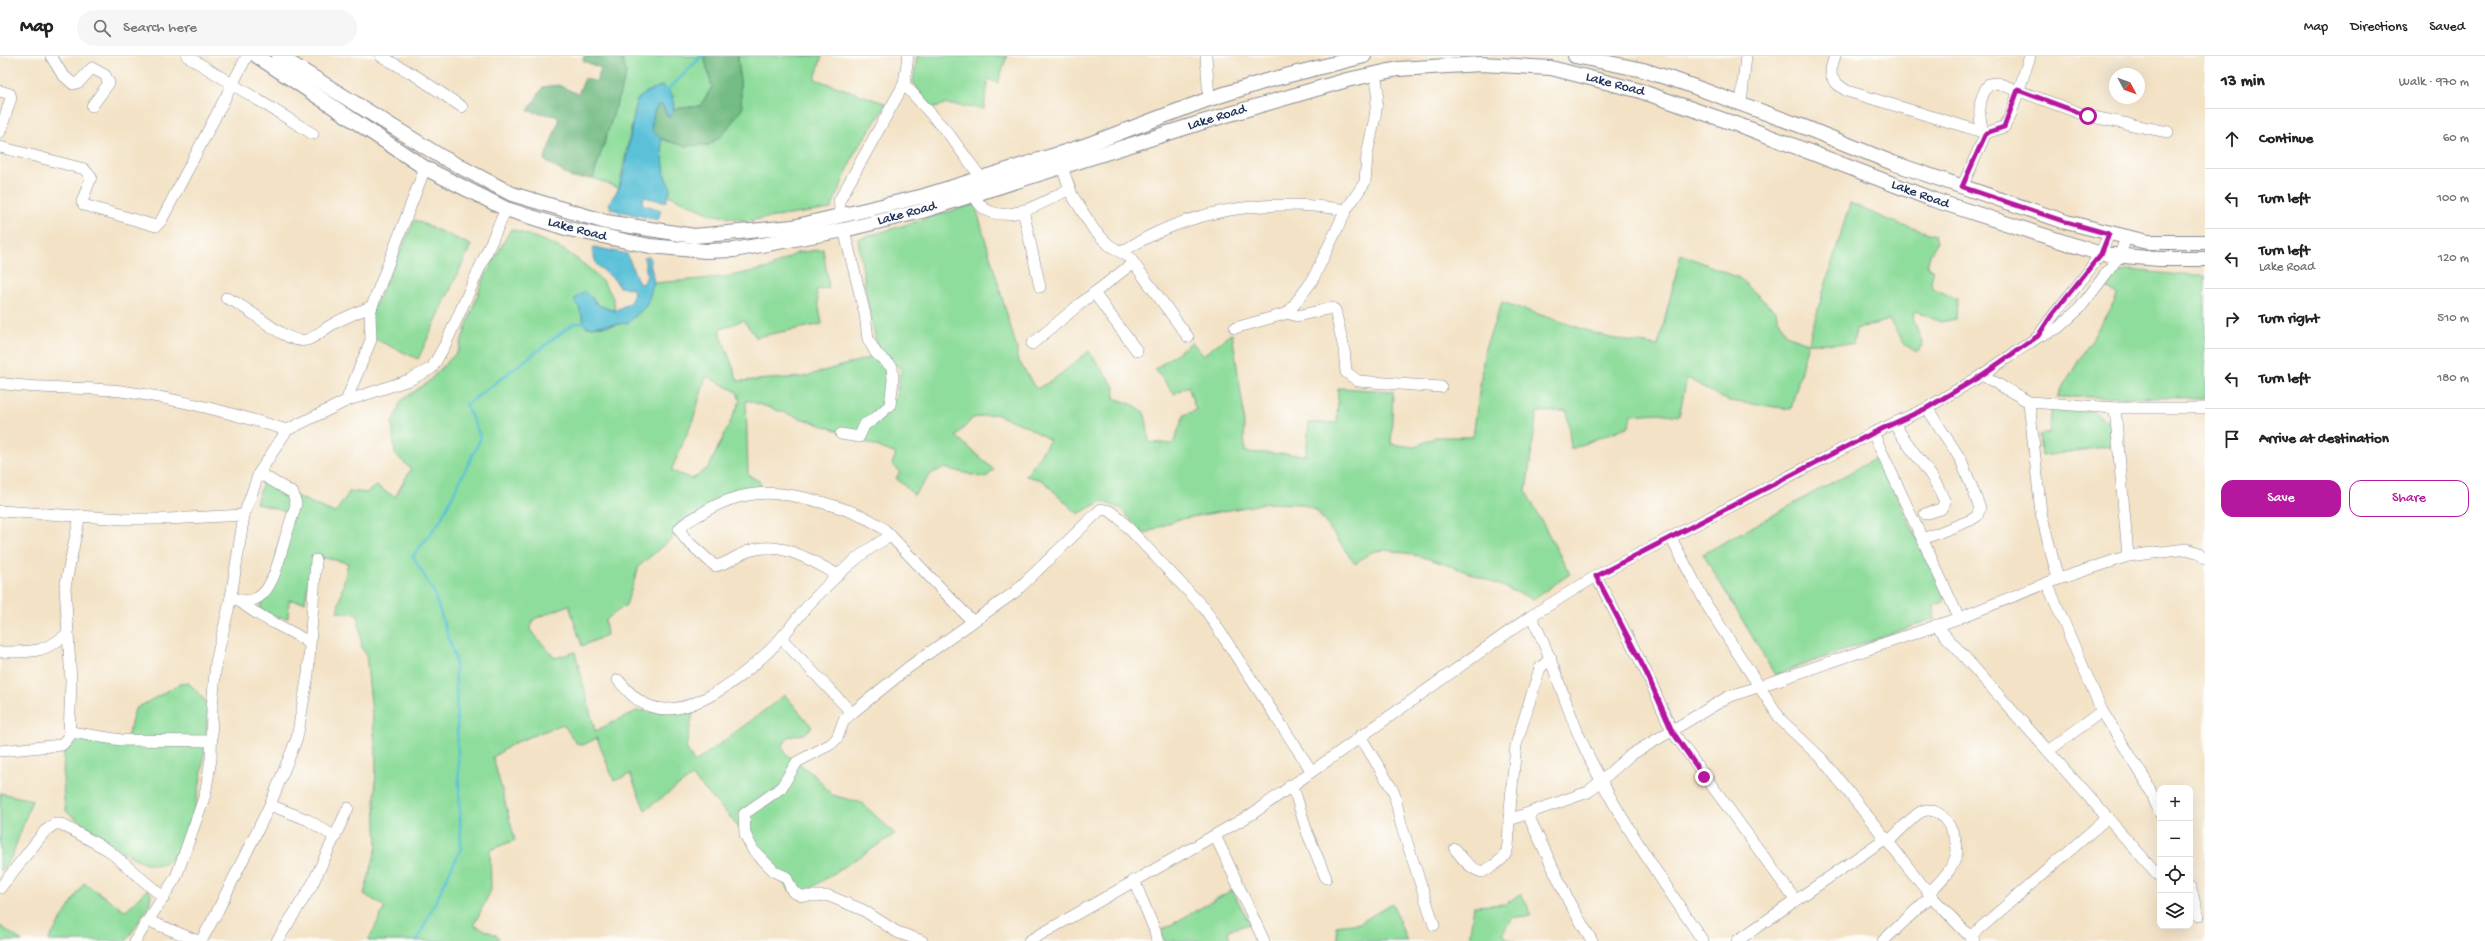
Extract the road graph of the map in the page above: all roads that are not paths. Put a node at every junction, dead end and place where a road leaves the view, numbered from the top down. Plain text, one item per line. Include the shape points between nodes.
1 (51, 56) edge
2 (187, 56) edge
3 (247, 56) edge
4 (257, 56) edge
5 (279, 56) edge
6 (381, 56) edge
7 (908, 56) edge
8 (1206, 56) edge
9 (1364, 56) edge
10 (1575, 56) edge
11 (1746, 56) edge
12 (1835, 56) edge
13 (2030, 56) edge
14 (1375, 74) junction
15 (904, 84) junction
16 (232, 86) junction
17 (2018, 90) junction
18 (0, 91) edge
19 (1209, 99) junction
20 (1741, 104) junction
21 (92, 106) dead end
22 (462, 107) dead end
23 (0, 132) edge
24 (1984, 132) junction
25 (2168, 132) dead end
26 (313, 134) dead end
27 (0, 147) edge
28 (1062, 167) junction
29 (425, 168) junction
30 (982, 179) junction
31 (1962, 187) junction
32 (1069, 189) junction
33 (973, 195) junction
34 (506, 209) junction
35 (1023, 210) junction
36 (1346, 210) junction
37 (841, 215) junction
38 (844, 230) junction
39 (2109, 234) junction
40 (2126, 237) junction
41 (2205, 242) edge
42 (1122, 252) junction
43 (2101, 254) junction
44 (2120, 255) junction
45 (2205, 259) edge
46 (1133, 262) junction
47 (1040, 287) dead end
48 (1094, 292) junction
49 (226, 298) dead end
50 (372, 306) junction
51 (1288, 313) junction
52 (1235, 328) dead end
53 (2038, 336) junction
54 (1188, 337) dead end
55 (1032, 344) dead end
56 (1137, 351) dead end
57 (1982, 375) junction
58 (0, 382) edge
59 (1441, 387) dead end
60 (346, 401) junction
61 (2029, 402) junction
62 (1927, 408) junction
63 (2115, 408) junction
64 (2205, 408) edge
65 (1894, 423) junction
66 (287, 430) junction
67 (1873, 433) junction
68 (841, 434) dead end
69 (260, 473) junction
70 (0, 510) edge
71 (1925, 514) dead end
72 (80, 515) junction
73 (244, 515) junction
74 (891, 536) junction
75 (1671, 538) junction
76 (1923, 539) junction
77 (2128, 556) junction
78 (2205, 559) edge
79 (316, 560) dead end
80 (838, 575) junction
81 (1596, 576) junction
82 (2058, 579) junction
83 (2046, 583) junction
84 (236, 600) junction
85 (1531, 616) junction
86 (1959, 618) junction
87 (972, 621) junction
88 (1936, 625) junction
89 (67, 634) junction
90 (781, 638) junction
91 (309, 644) junction
92 (0, 652) edge
93 (1551, 658) junction
94 (618, 680) dead end
95 (1758, 686) junction
96 (2102, 711) junction
97 (852, 713) junction
98 (1672, 731) junction
99 (71, 732) junction
100 (1360, 736) junction
101 (212, 741) junction
102 (0, 751) edge
103 (2048, 751) junction
104 (1311, 770) junction
105 (1600, 780) junction
106 (1290, 786) junction
107 (270, 805) junction
108 (2157, 806) edge
109 (348, 808) dead end
110 (1528, 815) junction
111 (2107, 818) junction
112 (1509, 820) junction
113 (1215, 835) junction
114 (336, 837) junction
115 (1887, 840) junction
116 (1455, 849) dead end
117 (2157, 874) edge
118 (1326, 878) dead end
119 (1134, 880) junction
120 (0, 888) edge
121 (2192, 893) edge
122 (1930, 894) junction
123 (164, 898) junction
124 (1796, 901) junction
125 (2193, 910) edge
126 (2202, 920) edge
127 (149, 921) junction
128 (1434, 925) dead end
129 (1972, 939) edge
130 (135, 941) edge
131 (199, 941) edge
132 (277, 941) edge
133 (922, 941) edge
134 (1029, 941) edge
135 (1157, 941) edge
136 (1264, 941) edge
137 (1592, 941) edge
138 (1703, 941) edge
139 (1737, 941) edge
140 (1883, 941) edge

1 - 21 street via 62,74 73,84 79,82 92,68 106,75 109,83
2 - 16 street
3 - 16 street
4 - 29 main road, Lake Road
5 - 37 main road, Lake Road via 488,183 512,194 606,222 694,236 793,227
6 - 22 street
7 - 15 street
8 - 19 street
9 - 19 main road, Lake Road via 1266,81
10 - 20 main road, Lake Road via 1643,70
11 - 20 street
12 - 24 street via 1830,72 1831,78 1847,91
13 - 17 street
14 - 28 main road, Lake Road via 1206,121
14 - 36 street via 1378,91 1365,182
14 - 43 main road, Lake Road via 1398,69 1481,64 1551,68 1674,102 1934,200
15 - 30 street via 948,133
15 - 37 street via 839,201
16 - 26 street
16 - 27 street via 197,148 161,221 154,227 84,205 82,202 91,177 84,169
17 - 24 street via 2004,127
17 - 24 street via 2001,84 1989,84 1980,107
17 - 25 street via 2088,116
18 - 23 street via 10,94 11,98
19 - 30 main road, Lake Road via 1084,146
20 - 31 main road, Lake Road
24 - 31 street
28 - 32 street
28 - 33 main road, Lake Road
29 - 34 main road, Lake Road
29 - 50 street
30 - 37 main road, Lake Road via 924,196
31 - 39 main road, Lake Road
32 - 35 street
32 - 42 street via 1097,234
33 - 35 street via 986,209 993,212 1009,214
33 - 38 main road, Lake Road via 922,211
34 - 38 main road, Lake Road via 598,236 650,246 706,251 734,250
34 - 60 street via 435,364 421,375 409,380
35 - 47 street
36 - 42 street via 1312,205 1257,205 1208,214 1165,228
36 - 51 street via 1312,281
38 - 68 street via 868,339 876,353 890,365 893,376 891,402 887,408 865,424 861,435 856,438
39 - 40 main road, Lake Road
39 - 43 street
40 - 41 main road, Lake Road via 2147,242
40 - 44 street
42 - 46 street
43 - 44 main road, Lake Road
43 - 53 street
44 - 45 main road, Lake Road via 2166,260
44 - 53 street via 2080,308 2058,328
46 - 48 street
46 - 54 street
48 - 55 street
48 - 56 street
49 - 50 street via 242,305 288,337 297,340 313,337 332,324
50 - 60 street via 371,340
51 - 52 street
51 - 59 street via 1297,316 1332,308 1335,310 1344,349 1346,372 1358,381
53 - 57 street
57 - 61 street
57 - 62 street
58 - 66 street via 121,391 210,406
60 - 66 street
61 - 63 street
61 - 82 street via 2041,513
62 - 65 street
62 - 76 street via 1961,460 1980,508 1977,516 1971,520
63 - 64 street
63 - 77 street
65 - 67 street
65 - 71 street via 1907,444 1926,466 1945,502 1940,509
66 - 69 street
67 - 75 street
67 - 76 street
69 - 73 street
69 - 84 street via 293,493 296,504 269,587 255,599
70 - 72 street
72 - 73 street via 168,519
72 - 89 street via 65,587
73 - 84 street
74 - 80 street via 875,544
74 - 80 street via 878,524 862,515 803,498 769,494 751,494 729,499 708,509 679,529 686,540 716,566 752,550 776,548 797,553
74 - 87 street
75 - 81 street
75 - 95 street via 1708,607
76 - 86 street
77 - 78 street via 2187,549 2199,553
77 - 82 street
79 - 91 street
80 - 90 street
81 - 85 street
81 - 98 street via 1646,672
82 - 83 street
83 - 86 street
83 - 96 street
84 - 91 street via 253,612 295,633
84 - 101 street via 216,662
85 - 93 street
85 - 100 street
86 - 88 street
87 - 97 street
87 - 104 street via 1015,592 1100,509 1110,511 1160,559 1205,609
88 - 95 street
88 - 103 street
89 - 92 street via 42,650
89 - 99 street via 71,681
90 - 94 street via 738,676 716,692 690,705 658,709 647,705
90 - 97 street
91 - 107 street via 308,674 297,738
93 - 105 street via 1581,740
93 - 112 street via 1540,668 1516,745
95 - 98 street via 1728,696
95 - 115 street via 1781,720 1823,760
96 - 103 street
96 - 108 street via 2146,781
97 - 133 street via 844,720 837,738 831,744 797,762 781,788 746,812 743,818 745,834 762,861 786,877 796,893 802,896 829,896 863,910 897,932
98 - 105 street via 1629,756
98 - 124 street
99 - 101 street via 121,740
99 - 102 street via 68,740 62,744
100 - 104 street
100 - 128 street via 1394,792 1401,824
101 - 123 street via 212,759 205,795 184,859
103 - 111 street
104 - 106 street
105 - 110 street via 1588,792
105 - 138 street
106 - 113 street via 1252,814
106 - 118 street
107 - 114 street via 308,820
107 - 131 street via 216,914
109 - 114 street
110 - 112 street
110 - 137 street via 1569,902
111 - 117 street
111 - 129 street
112 - 116 street via 1507,855 1500,863 1482,872 1478,871 1466,863
113 - 119 street
113 - 136 street
114 - 132 street via 312,885
115 - 122 street
115 - 122 street via 1922,811 1932,809 1947,822 1957,844 1957,855 1950,869
115 - 124 street
119 - 134 street
119 - 135 street via 1156,930
120 - 123 street via 45,831 55,824 60,824 108,850
121 - 126 street
122 - 129 street
122 - 140 street
123 - 127 street
124 - 139 street
125 - 126 street
127 - 130 street
127 - 131 street

